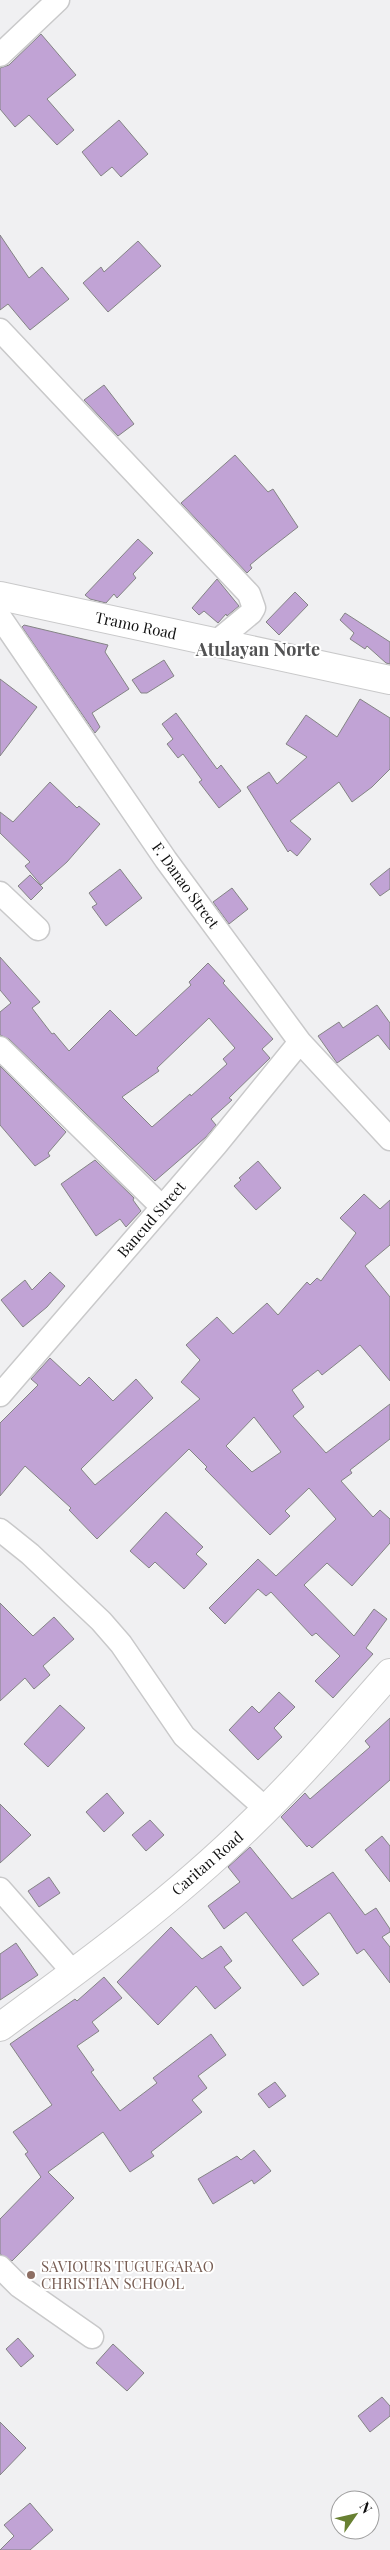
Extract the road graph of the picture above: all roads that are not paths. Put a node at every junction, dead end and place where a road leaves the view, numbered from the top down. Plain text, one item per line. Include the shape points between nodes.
1 (58, 0) edge
2 (0, 55) edge
3 (0, 330) edge
4 (0, 596) edge
5 (0, 617) edge
6 (216, 642) junction
7 (390, 680) edge
8 (0, 893) edge
9 (38, 929) dead end
10 (300, 1042) junction
11 (0, 1048) edge
12 (390, 1139) edge
13 (162, 1207) junction
14 (0, 1395) edge
15 (0, 1530) edge
16 (390, 1673) edge
17 (266, 1809) junction
18 (0, 1889) edge
19 (73, 1972) junction
20 (0, 2027) edge
21 (0, 2267) edge
22 (92, 2337) dead end

1 - 2 street
3 - 6 street via 249,594 254,608 251,613
4 - 6 main road, Tramo Road
5 - 10 street, F. Danao Street via 166,860
6 - 7 main road, Tramo Road
8 - 9 street
10 - 12 street, F. Danao Street
10 - 13 street, Bancud Street
11 - 13 street
13 - 14 street, Bancud Street
15 - 17 street via 101,1621 121,1644 184,1736
16 - 17 main road, Caritan Road
17 - 19 main road, Caritan Road via 173,1894
18 - 19 street
19 - 20 main road, Caritan Road
21 - 22 street via 19,2286

